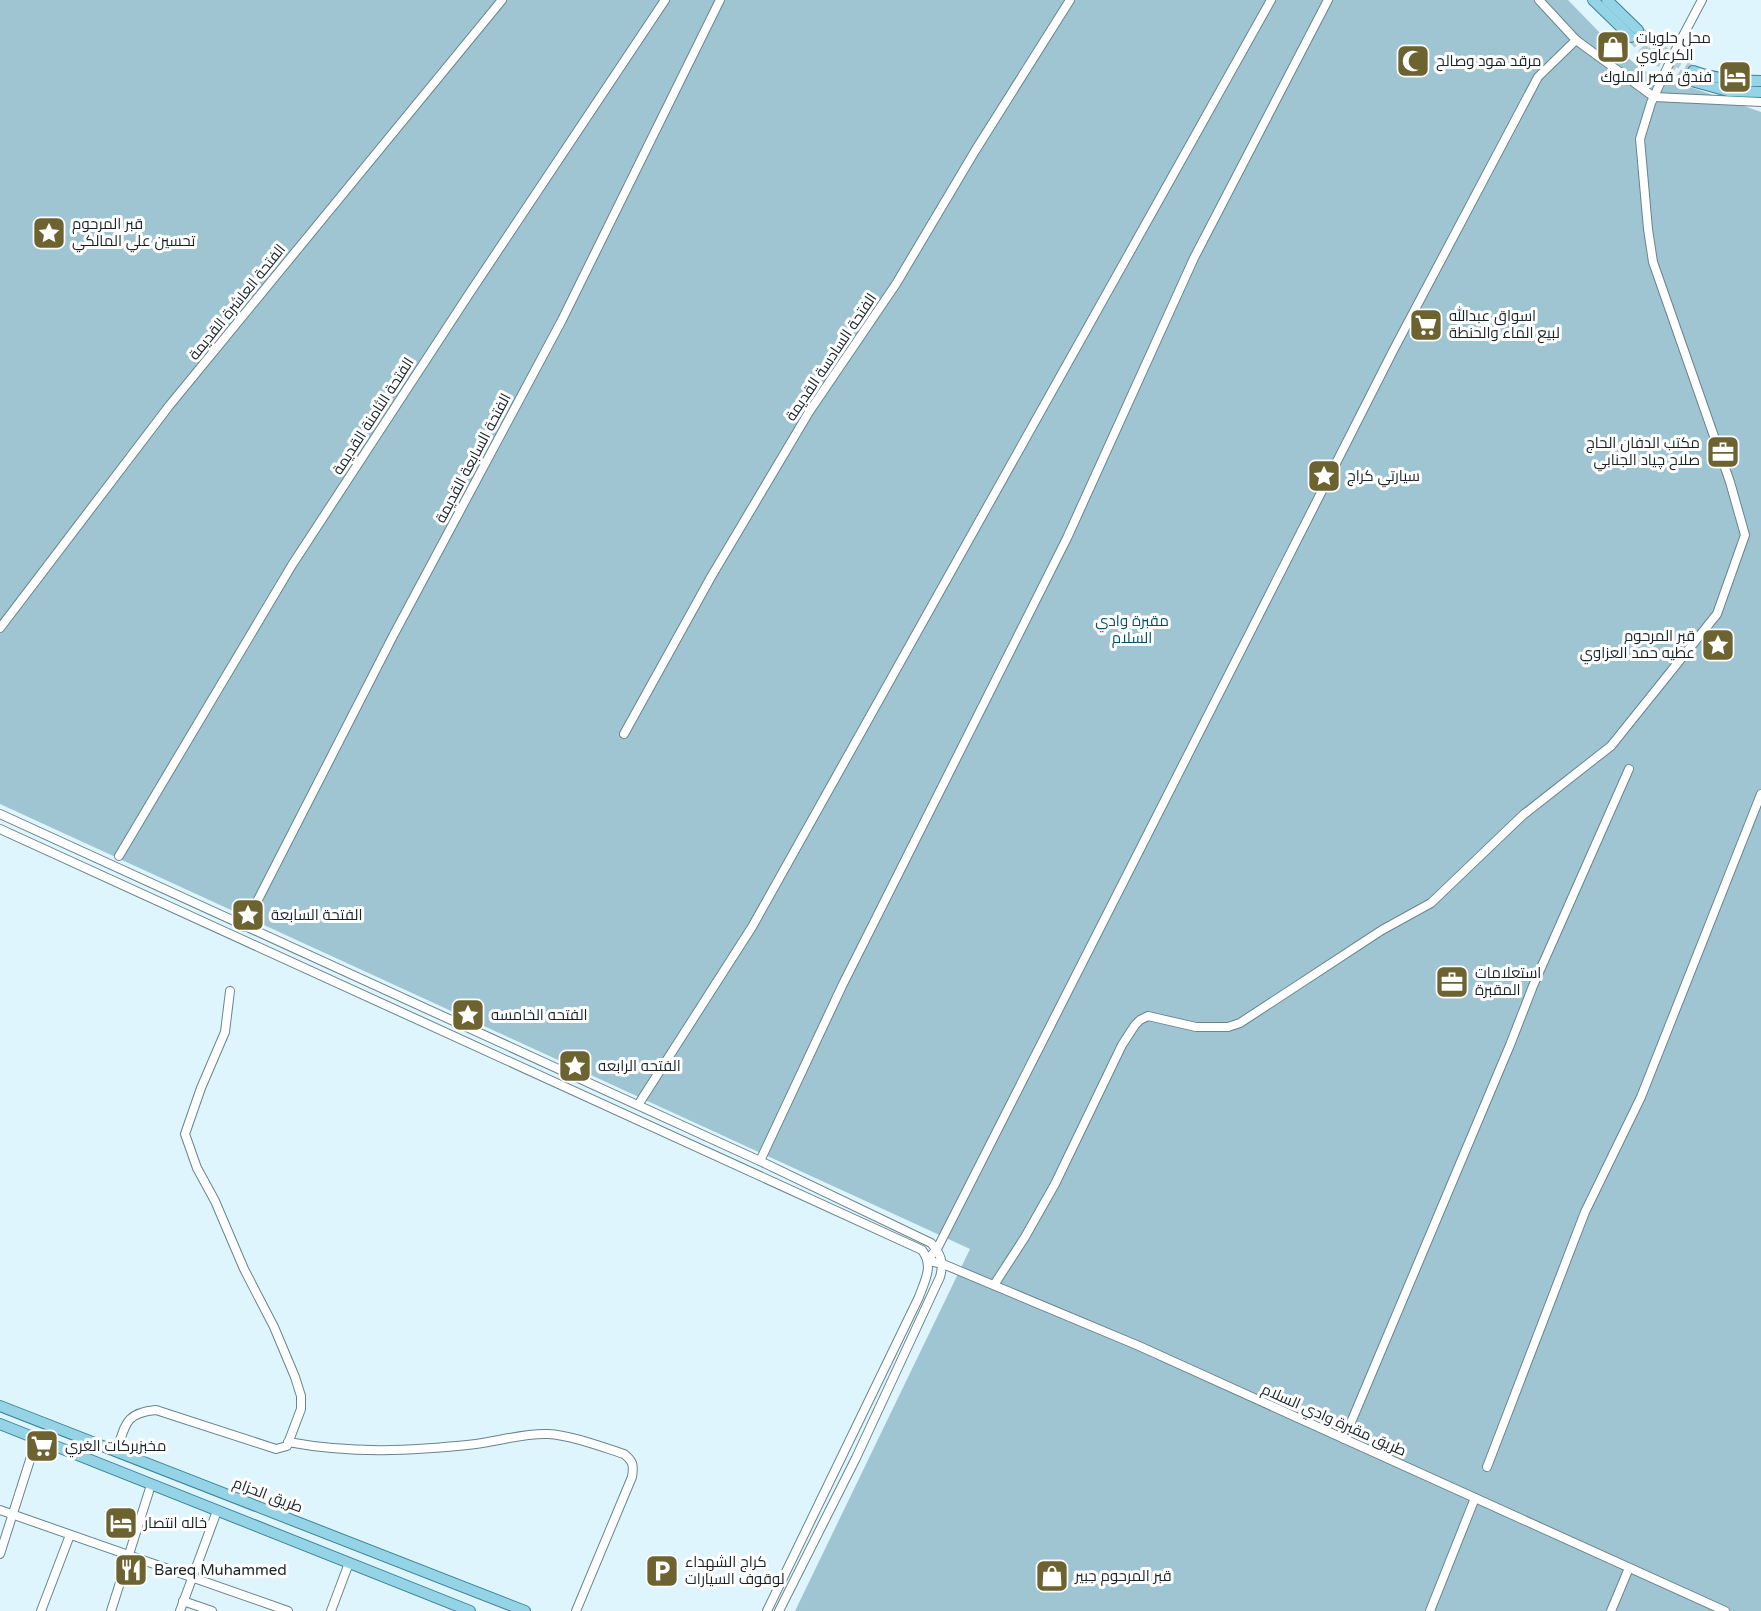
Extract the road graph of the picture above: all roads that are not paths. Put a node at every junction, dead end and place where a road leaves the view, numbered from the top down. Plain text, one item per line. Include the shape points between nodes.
1 (502, 0) edge
2 (665, 0) edge
3 (720, 0) edge
4 (1070, 0) edge
5 (1271, 0) edge
6 (1328, 0) edge
7 (1539, 0) edge
8 (1593, 0) edge
9 (1607, 0) edge
10 (1702, 0) edge
11 (1576, 39) junction
12 (1761, 81) edge
13 (1761, 92) edge
14 (1654, 97) junction
15 (1761, 102) edge
16 (0, 628) edge
17 (624, 734) dead end
18 (1629, 769) dead end
19 (1761, 794) edge
20 (0, 814) edge
21 (0, 829) edge
22 (119, 856) dead end
23 (244, 927) junction
24 (230, 991) dead end
25 (430, 1011) junction
26 (455, 1022) junction
27 (427, 1023) junction
28 (449, 1033) junction
29 (638, 1105) junction
30 (658, 1114) junction
31 (653, 1126) junction
32 (686, 1128) junction
33 (679, 1138) junction
34 (760, 1161) junction
35 (937, 1249) junction
36 (928, 1260) junction
37 (943, 1264) junction
38 (994, 1285) junction
39 (0, 1406) edge
40 (0, 1424) edge
41 (38, 1438) junction
42 (1344, 1439) junction
43 (288, 1442) junction
44 (104, 1447) junction
45 (116, 1452) junction
46 (844, 1452) junction
47 (856, 1458) junction
48 (100, 1464) junction
49 (1487, 1467) dead end
50 (837, 1468) junction
51 (162, 1470) junction
52 (849, 1474) junction
53 (153, 1485) junction
54 (1475, 1498) junction
55 (0, 1510) edge
56 (217, 1511) junction
57 (13, 1515) junction
58 (70, 1535) junction
59 (374, 1552) junction
60 (0, 1554) edge
61 (129, 1555) junction
62 (349, 1563) junction
63 (409, 1566) junction
64 (1629, 1568) junction
65 (370, 1572) junction
66 (192, 1577) junction
67 (398, 1583) junction
68 (183, 1601) junction
69 (448, 1607) edge
70 (41, 1611) edge
71 (111, 1611) edge
72 (180, 1611) edge
73 (212, 1611) edge
74 (288, 1611) edge
75 (331, 1611) edge
76 (470, 1611) edge
77 (525, 1611) edge
78 (576, 1611) edge
79 (767, 1611) edge
80 (779, 1611) edge
81 (1430, 1611) edge
82 (1611, 1611) edge
83 (1725, 1611) edge

1 - 16 street, الفتحة العاشرة القديمة via 169,406
2 - 22 street, الفتحة الثامنة القديمة via 292,566
3 - 23 street, الفتحة السابعة القديمة via 562,320 393,636
4 - 17 street, الفتحة السادسة القديمة via 896,284 808,412
5 - 29 street via 752,927
6 - 34 street via 1194,258 1067,538 842,986
7 - 11 street
8 - 9 main road via 1634,34
10 - 14 street
11 - 14 street
11 - 35 street via 1538,77 1515,119
12 - 13 main road via 1690,76 1728,91
14 - 15 street
14 - 38 street via 1640,139 1653,262 1745,535 1717,614 1611,746 1523,814 1431,903 1382,930 1240,1023 1196,1027 1148,1016 1140,1020 1122,1045 1041,1210
18 - 42 street via 1533,986
19 - 49 street via 1641,1097 1585,1212
20 - 23 street
21 - 27 street
23 - 25 street
24 - 43 street via 225,1032 185,1134 295,1377 301,1409
25 - 26 street
25 - 27 street
26 - 28 street
26 - 29 street
27 - 28 street
28 - 31 street
29 - 30 street
30 - 31 street
30 - 32 street
31 - 33 street
32 - 33 street
32 - 34 street
33 - 36 street via 916,1246
34 - 35 street via 924,1238
35 - 36 street
35 - 37 street
36 - 37 street, طريق مقبرة وادي السلام
36 - 46 street via 928,1274 919,1297
37 - 38 street, طريق مقبرة وادي السلام
37 - 47 street
38 - 42 street, طريق مقبرة وادي السلام
39 - 44 main road, طريق الحزام
40 - 41 main road
41 - 48 main road
41 - 57 street
42 - 54 street, طريق مقبرة وادي السلام
43 - 45 street via 276,1449 263,1446 156,1410 141,1411 128,1420
43 - 78 street via 370,1451 451,1447 527,1434 551,1434 624,1454 632,1460 632,1477
44 - 45 main road, طريق الحزام
44 - 48 main road via 108,1457
45 - 51 main road, طريق الحزام
46 - 47 street
46 - 50 street
47 - 52 street
48 - 53 main road
50 - 52 street
50 - 79 street
51 - 53 main road via 153,1476
51 - 59 main road, طريق الحزام
52 - 80 street
53 - 56 main road
53 - 61 street
54 - 64 street, طريق مقبرة وادي السلام
54 - 81 street
55 - 57 street
56 - 62 main road
56 - 66 street
57 - 58 street
57 - 60 street
58 - 61 street
58 - 70 street
59 - 63 main road, طريق الحزام
59 - 65 main road via 380,1563
61 - 66 street
61 - 71 street
62 - 65 main road
62 - 75 street
63 - 67 main road via 397,1570
63 - 77 main road, طريق الحزام
64 - 82 street
64 - 83 street, طريق مقبرة وادي السلام
65 - 67 main road
66 - 68 street
66 - 74 street
67 - 69 main road
68 - 72 street
68 - 73 street
69 - 76 main road

